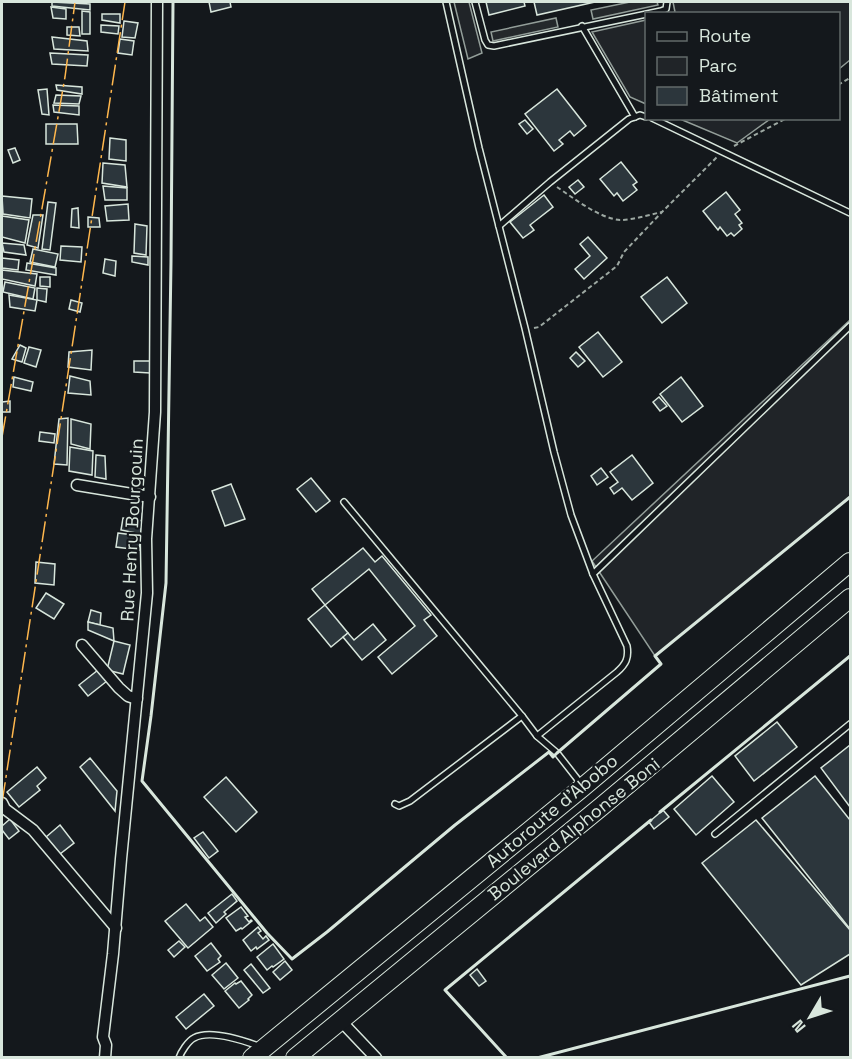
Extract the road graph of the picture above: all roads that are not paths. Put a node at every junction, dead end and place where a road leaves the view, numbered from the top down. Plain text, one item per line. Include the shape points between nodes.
1 (157, 2) edge
2 (446, 2) edge
3 (475, 2) edge
4 (667, 2) edge
5 (655, 12) edge
6 (645, 14) edge
7 (582, 26) junction
8 (635, 117) junction
9 (645, 117) edge
10 (656, 120) edge
11 (850, 213) edge
12 (499, 226) junction
13 (850, 326) edge
14 (77, 485) dead end
15 (150, 497) junction
16 (344, 502) dead end
17 (850, 562) edge
18 (593, 574) junction
19 (850, 598) edge
20 (82, 645) dead end
21 (137, 699) junction
22 (522, 716) junction
23 (850, 724) edge
24 (537, 736) junction
25 (583, 787) junction
26 (2, 803) edge
27 (395, 804) dead end
28 (716, 834) dead end
29 (116, 928) junction
30 (340, 1020) junction
31 (258, 1052) edge
32 (105, 1058) edge
33 (179, 1058) edge
34 (295, 1058) edge
35 (376, 1058) edge

1 - 15 street, Rue Henry Bourgouin via 155,412
2 - 12 lane
3 - 7 lane via 488,45
4 - 5 lane via 666,9
6 - 7 lane
7 - 8 lane
8 - 9 lane
8 - 12 lane
10 - 11 lane
12 - 18 lane via 565,494
13 - 18 lane
14 - 15 street
15 - 21 street, Rue Henry Bourgouin via 147,593
16 - 22 lane
17 - 25 main road, Autoroute d'Abobo
18 - 24 lane via 627,646 627,662
19 - 30 main road, Boulevard Alphonse Boni
20 - 21 street via 119,688
21 - 29 street, Rue Henry Bourgouin
22 - 24 lane
22 - 27 lane via 410,801
23 - 28 lane
24 - 25 lane via 557,753
25 - 31 main road, Autoroute d'Abobo
26 - 29 street via 33,830
29 - 32 street, Rue Henry Bourgouin
30 - 34 main road, Boulevard Alphonse Boni
30 - 35 street
31 - 33 lane via 239,1038 207,1035 193,1038

